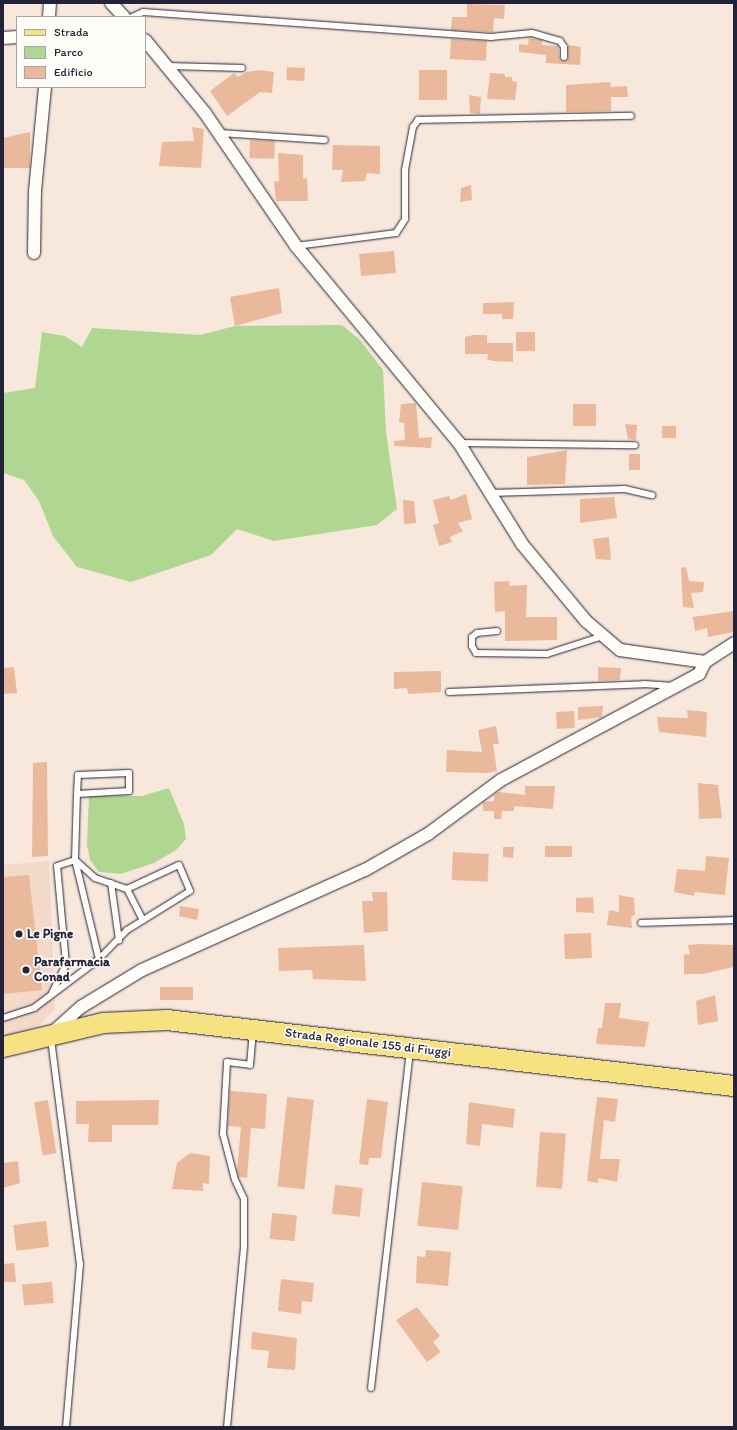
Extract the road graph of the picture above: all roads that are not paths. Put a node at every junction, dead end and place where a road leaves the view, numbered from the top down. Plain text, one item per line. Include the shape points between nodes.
1 (50, 3) edge
2 (111, 3) edge
3 (49, 16) edge
4 (123, 16) edge
5 (134, 16) edge
6 (16, 37) edge
7 (3, 38) edge
8 (146, 41) edge
9 (564, 57) dead end
10 (168, 66) junction
11 (242, 68) dead end
12 (45, 88) edge
13 (631, 116) dead end
14 (219, 133) junction
15 (325, 140) dead end
16 (296, 246) junction
17 (34, 252) dead end
18 (459, 443) junction
19 (635, 445) dead end
20 (490, 493) junction
21 (652, 495) dead end
22 (497, 631) dead end
23 (603, 636) junction
24 (734, 643) edge
25 (721, 652) junction
26 (734, 655) edge
27 (704, 662) junction
28 (678, 686) junction
29 (449, 692) dead end
30 (77, 794) junction
31 (75, 860) junction
32 (111, 883) junction
33 (127, 889) junction
34 (142, 920) junction
35 (734, 920) edge
36 (641, 923) dead end
37 (119, 940) junction
38 (99, 959) junction
39 (49, 997) junction
40 (3, 1018) edge
41 (253, 1030) junction
42 (52, 1033) junction
43 (3, 1047) edge
44 (411, 1048) junction
45 (734, 1086) edge
46 (371, 1388) dead end
47 (66, 1427) edge
48 (227, 1427) edge

1 - 3 street
2 - 4 street
5 - 9 lane via 143,12 491,37 532,33 560,41 564,47
6 - 7 street
8 - 10 street
10 - 11 lane
10 - 14 street
12 - 17 street via 35,192
13 - 16 lane via 418,120 413,127 405,170 405,219 396,233
14 - 15 lane
14 - 16 street
16 - 18 street
18 - 19 lane
18 - 20 street
20 - 21 lane via 625,489
20 - 23 street via 522,544 586,621
22 - 23 lane via 477,633 472,637 472,646 476,653 482,656 547,654
23 - 27 street via 620,650
24 - 25 street
25 - 26 street
25 - 27 street
27 - 28 street via 699,674
28 - 29 lane via 644,684
28 - 42 street via 501,780 428,834 365,870 142,970 81,1007
30 - 30 lane via 129,791 129,773 78,775
30 - 31 lane
31 - 32 lane via 95,878
31 - 38 lane
31 - 39 lane via 57,866 66,964 62,978
32 - 33 lane
32 - 37 lane
33 - 34 lane
33 - 34 lane via 179,865 190,891
34 - 37 lane via 127,930
35 - 36 lane
37 - 38 lane
38 - 39 lane
39 - 40 lane via 34,1008
41 - 42 main road, Strada Regionale 155 di Fiuggi via 167,1020 103,1023
41 - 44 main road, Strada Regionale 155 di Fiuggi
41 - 48 lane via 250,1065 227,1062 223,1134 244,1207 244,1246
42 - 43 main road, Strada Regionale 155 di Fiuggi
42 - 47 lane via 64,1151 80,1264
44 - 45 main road, Strada Regionale 155 di Fiuggi
44 - 46 lane

